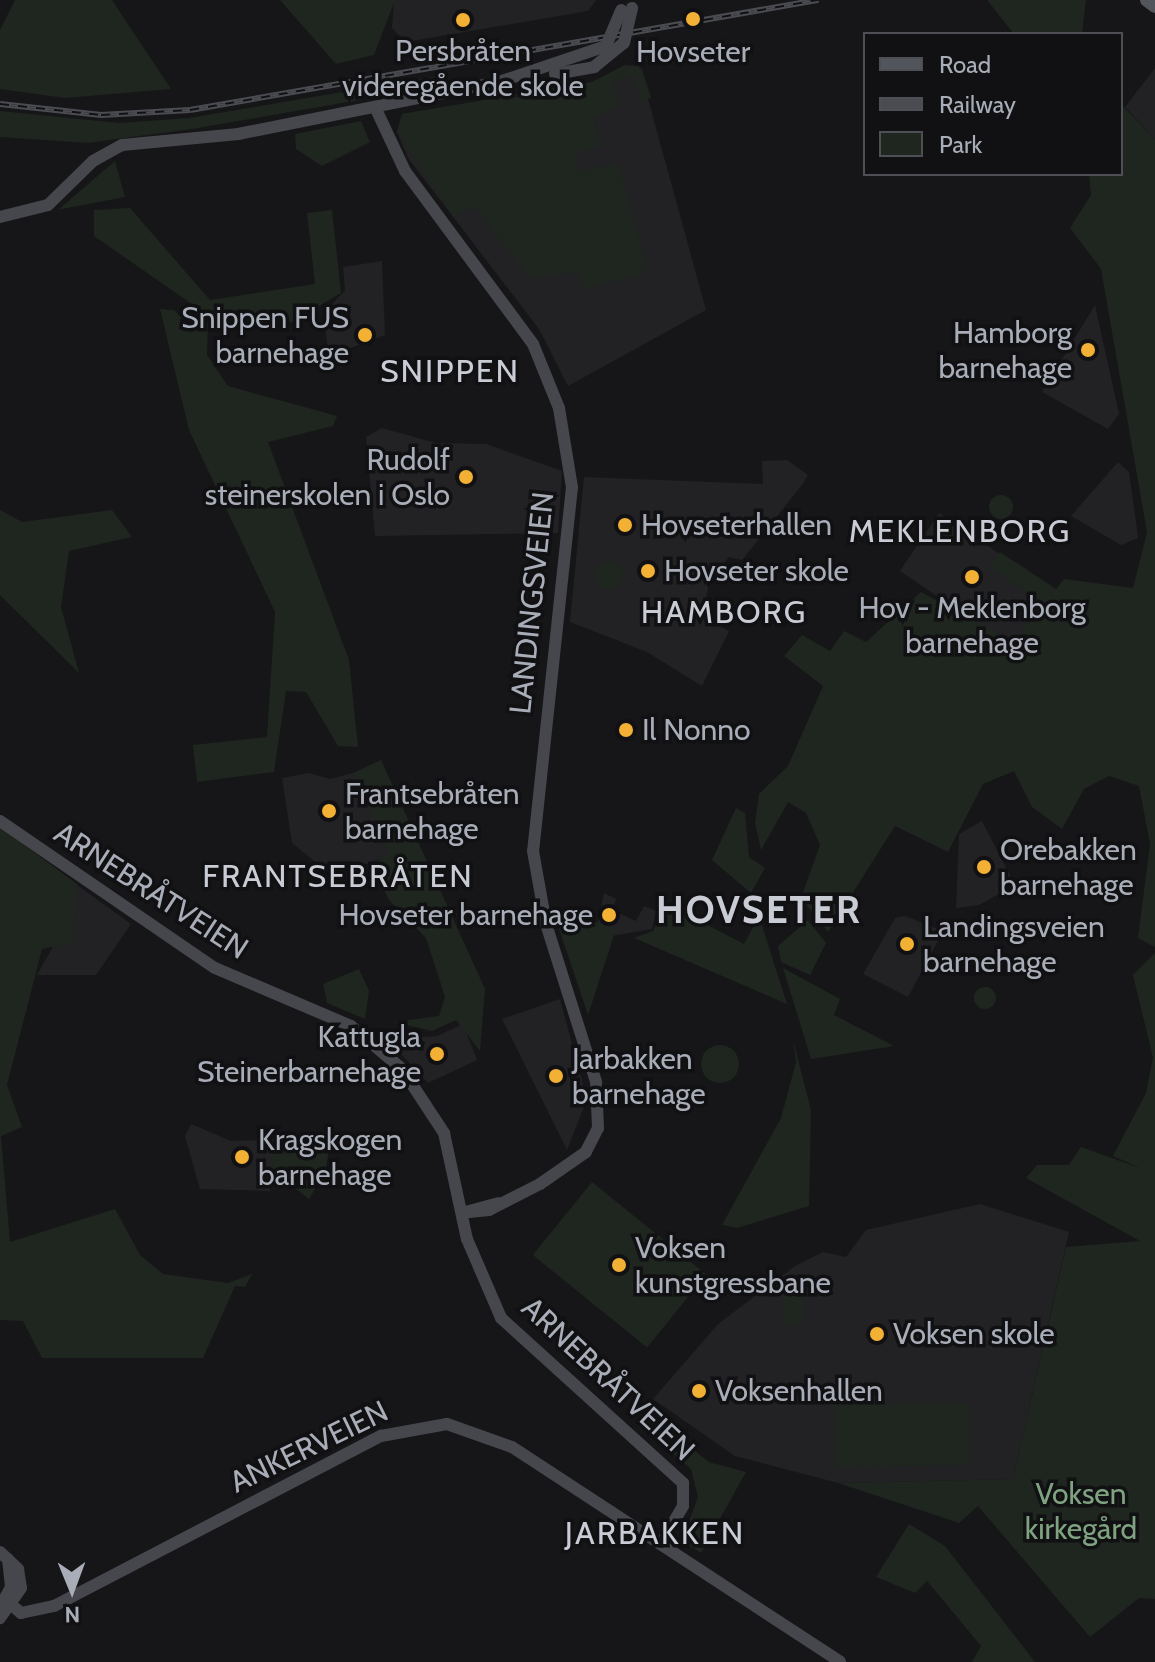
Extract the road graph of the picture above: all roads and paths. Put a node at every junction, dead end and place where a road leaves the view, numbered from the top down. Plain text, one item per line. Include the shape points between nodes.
1 (1147, 0) edge
2 (626, 4) edge
3 (1155, 6) edge
4 (380, 106) junction
5 (0, 217) edge
6 (0, 821) edge
7 (466, 1208) junction
8 (661, 1544) junction
9 (4, 1556) edge
10 (9, 1604) edge
11 (0, 1618) edge
12 (840, 1662) edge

1 - 3 main road
2 - 4 street, bridge via 615,42 536,74
4 - 5 street via 222,136 122,145 93,161 48,205
4 - 7 street, LANDINGSVEIEN via 389,139 523,325 567,440 572,537 533,851 546,924 596,1082 597,1114 574,1159 500,1203
6 - 7 street, ARNEBRÅTVEIEN via 215,968 343,1022 377,1045 436,1115
7 - 8 street, ARNEBRÅTVEIEN via 472,1250 511,1331 683,1483 683,1506
8 - 10 street, ANKERVEIEN via 495,1438 462,1426 417,1425 381,1436 43,1609
8 - 12 street, ANKERVEIEN
9 - 10 street
10 - 11 street

